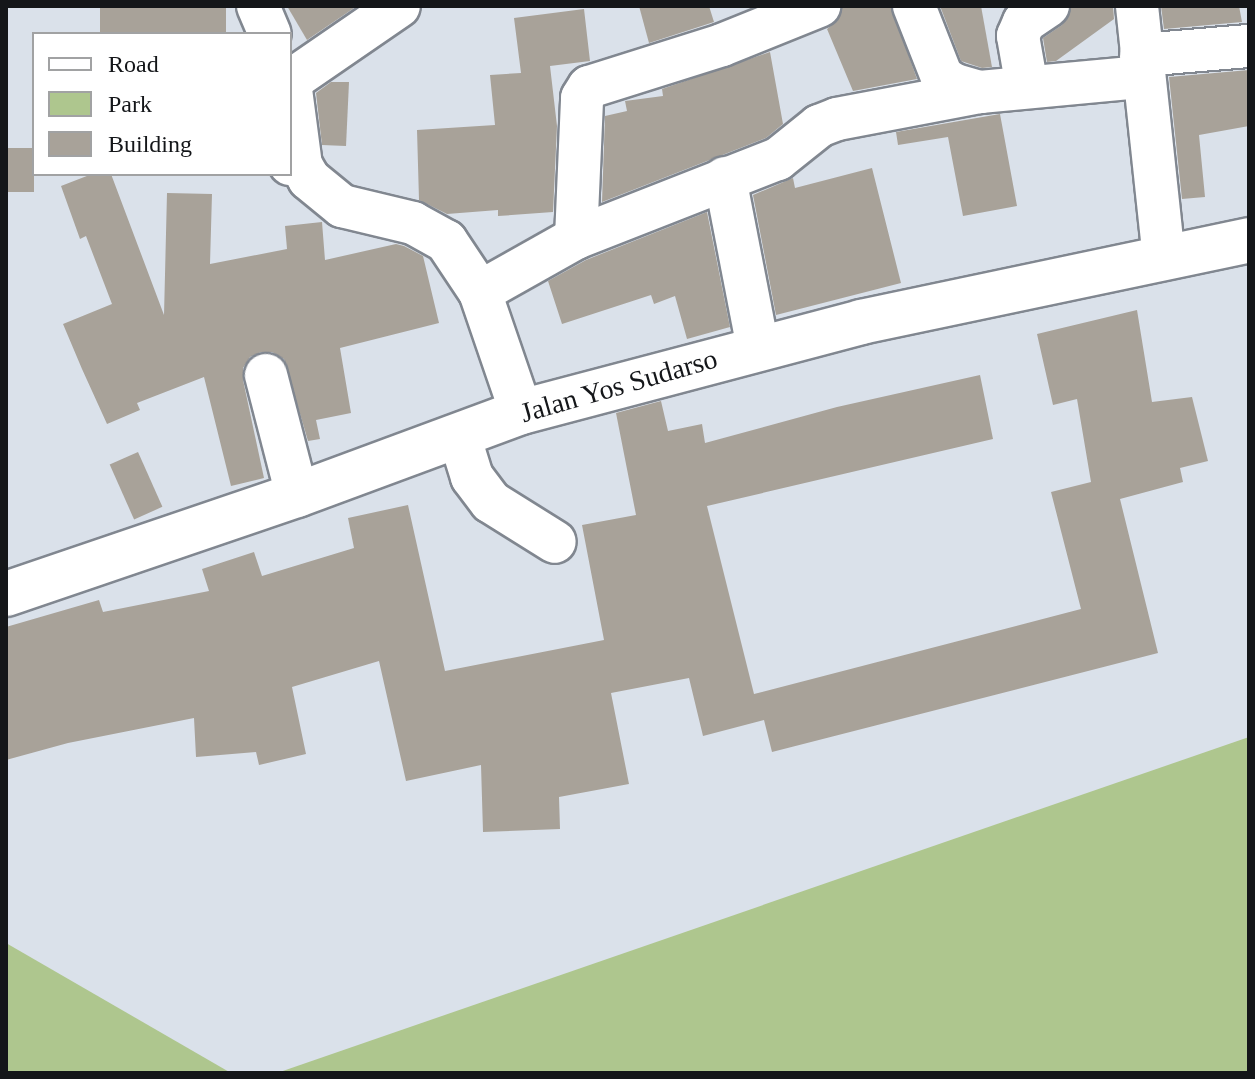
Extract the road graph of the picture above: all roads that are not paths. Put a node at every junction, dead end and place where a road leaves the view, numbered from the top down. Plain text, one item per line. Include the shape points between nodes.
1 (258, 6) edge
2 (399, 6) edge
3 (819, 6) edge
4 (914, 6) edge
5 (1048, 6) edge
6 (1137, 6) edge
7 (269, 32) edge
8 (1249, 46) edge
9 (1141, 66) junction
10 (292, 80) edge
11 (1027, 87) junction
12 (980, 92) junction
13 (292, 109) edge
14 (296, 165) edge
15 (725, 178) junction
16 (576, 238) junction
17 (1249, 240) edge
18 (1164, 257) junction
19 (480, 292) junction
20 (758, 347) junction
21 (266, 375) dead end
22 (521, 412) junction
23 (459, 435) junction
24 (297, 495) junction
25 (555, 542) dead end
26 (6, 594) edge

1 - 7 street
2 - 10 street
3 - 16 street via 722,45 589,87 582,98
4 - 12 street via 942,77
5 - 11 street via 1024,22 1018,36
6 - 9 street
8 - 9 street
9 - 11 street
9 - 18 street
11 - 12 street
12 - 15 street via 837,119 819,126 778,159
13 - 14 street
14 - 19 street via 342,206 413,223 439,236
15 - 16 street
15 - 20 street
16 - 19 street
17 - 18 highway, Jalan Yos Sudarso
18 - 20 highway, Jalan Yos Sudarso
19 - 22 street
20 - 22 highway, Jalan Yos Sudarso
21 - 24 street
22 - 23 highway, Jalan Yos Sudarso
23 - 24 highway, Jalan Yos Sudarso
23 - 25 street via 472,477 491,502
24 - 26 highway, Jalan Yos Sudarso

